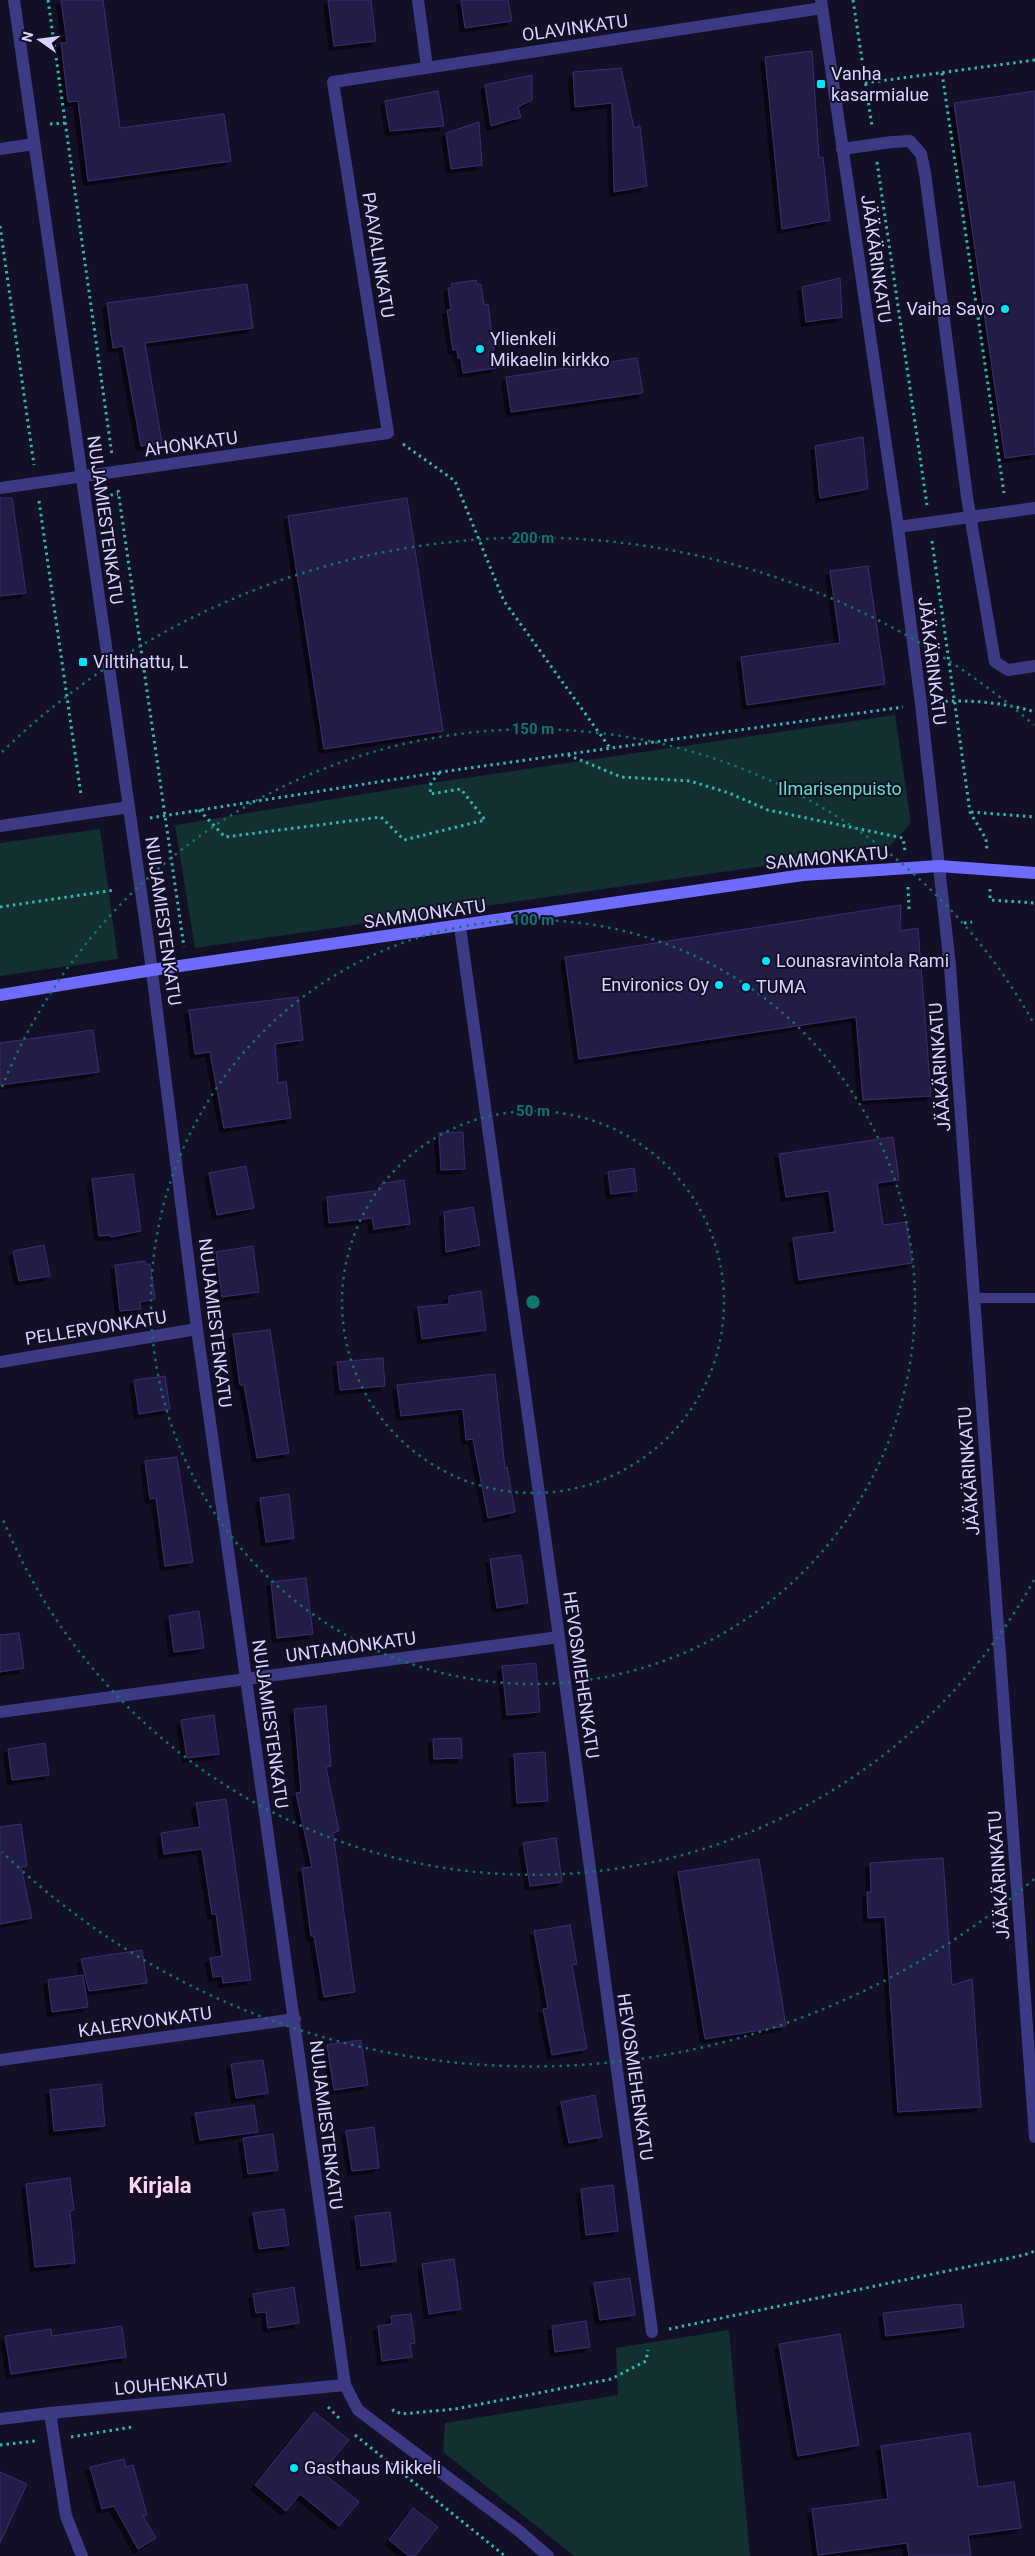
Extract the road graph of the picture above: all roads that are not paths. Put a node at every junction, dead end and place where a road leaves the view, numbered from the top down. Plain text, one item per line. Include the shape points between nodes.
1 (14, 0) edge
2 (418, 0) edge
3 (822, 4) edge
4 (427, 67) junction
5 (333, 82) joint
6 (34, 144) junction
7 (0, 149) edge
8 (842, 149) junction
9 (388, 434) joint
10 (81, 476) junction
11 (0, 488) edge
12 (1035, 508) edge
13 (970, 517) junction
14 (898, 527) junction
15 (1035, 666) edge
16 (129, 807) junction
17 (0, 826) edge
18 (939, 866) junction
19 (1035, 873) edge
20 (460, 927) junction
21 (152, 970) junction
22 (0, 995) edge
23 (974, 1298) junction
24 (1035, 1298) edge
25 (197, 1329) junction
26 (0, 1362) edge
27 (559, 1637) junction
28 (246, 1678) junction
29 (0, 1712) edge
30 (295, 2020) junction
31 (0, 2060) edge
32 (1035, 2137) edge
33 (652, 2332) road end
34 (345, 2385) junction
35 (50, 2413) junction
36 (0, 2420) edge
37 (82, 2556) edge
38 (548, 2556) edge

1 - 6 street, NUIJAMIESTENKATU
2 - 4 street
3 - 4 street, OLAVINKATU
3 - 8 street, JÄÄKÄRINKATU
4 - 5 street, OLAVINKATU
5 - 9 street, PAAVALINKATU
6 - 7 street
6 - 10 street, NUIJAMIESTENKATU
8 - 13 street via 910,141 921,154
8 - 14 street, JÄÄKÄRINKATU
9 - 10 street, AHONKATU
10 - 11 street, AHONKATU
10 - 16 street, NUIJAMIESTENKATU
12 - 13 street
13 - 14 street
13 - 15 street via 995,662 1008,670
14 - 18 street, JÄÄKÄRINKATU
16 - 17 street
16 - 21 street, NUIJAMIESTENKATU
18 - 19 street, SAMMONKATU
18 - 20 street, SAMMONKATU via 803,875
18 - 23 street, JÄÄKÄRINKATU via 950,966
20 - 21 street, SAMMONKATU
20 - 27 street, HEVOSMIEHENKATU
21 - 22 street, SAMMONKATU
21 - 25 street, NUIJAMIESTENKATU
23 - 24 lane
23 - 32 street, JÄÄKÄRINKATU
25 - 26 street, PELLERVONKATU
25 - 28 street, NUIJAMIESTENKATU
27 - 28 street, UNTAMONKATU
27 - 33 street, HEVOSMIEHENKATU
28 - 29 street, UNTAMONKATU
28 - 30 street, NUIJAMIESTENKATU
30 - 31 street, KALERVONKATU
30 - 34 street, NUIJAMIESTENKATU
34 - 35 street, LOUHENKATU
34 - 38 street, NUIJAMIESTENKATU via 358,2410
35 - 36 street, LOUHENKATU
35 - 37 street via 66,2516

